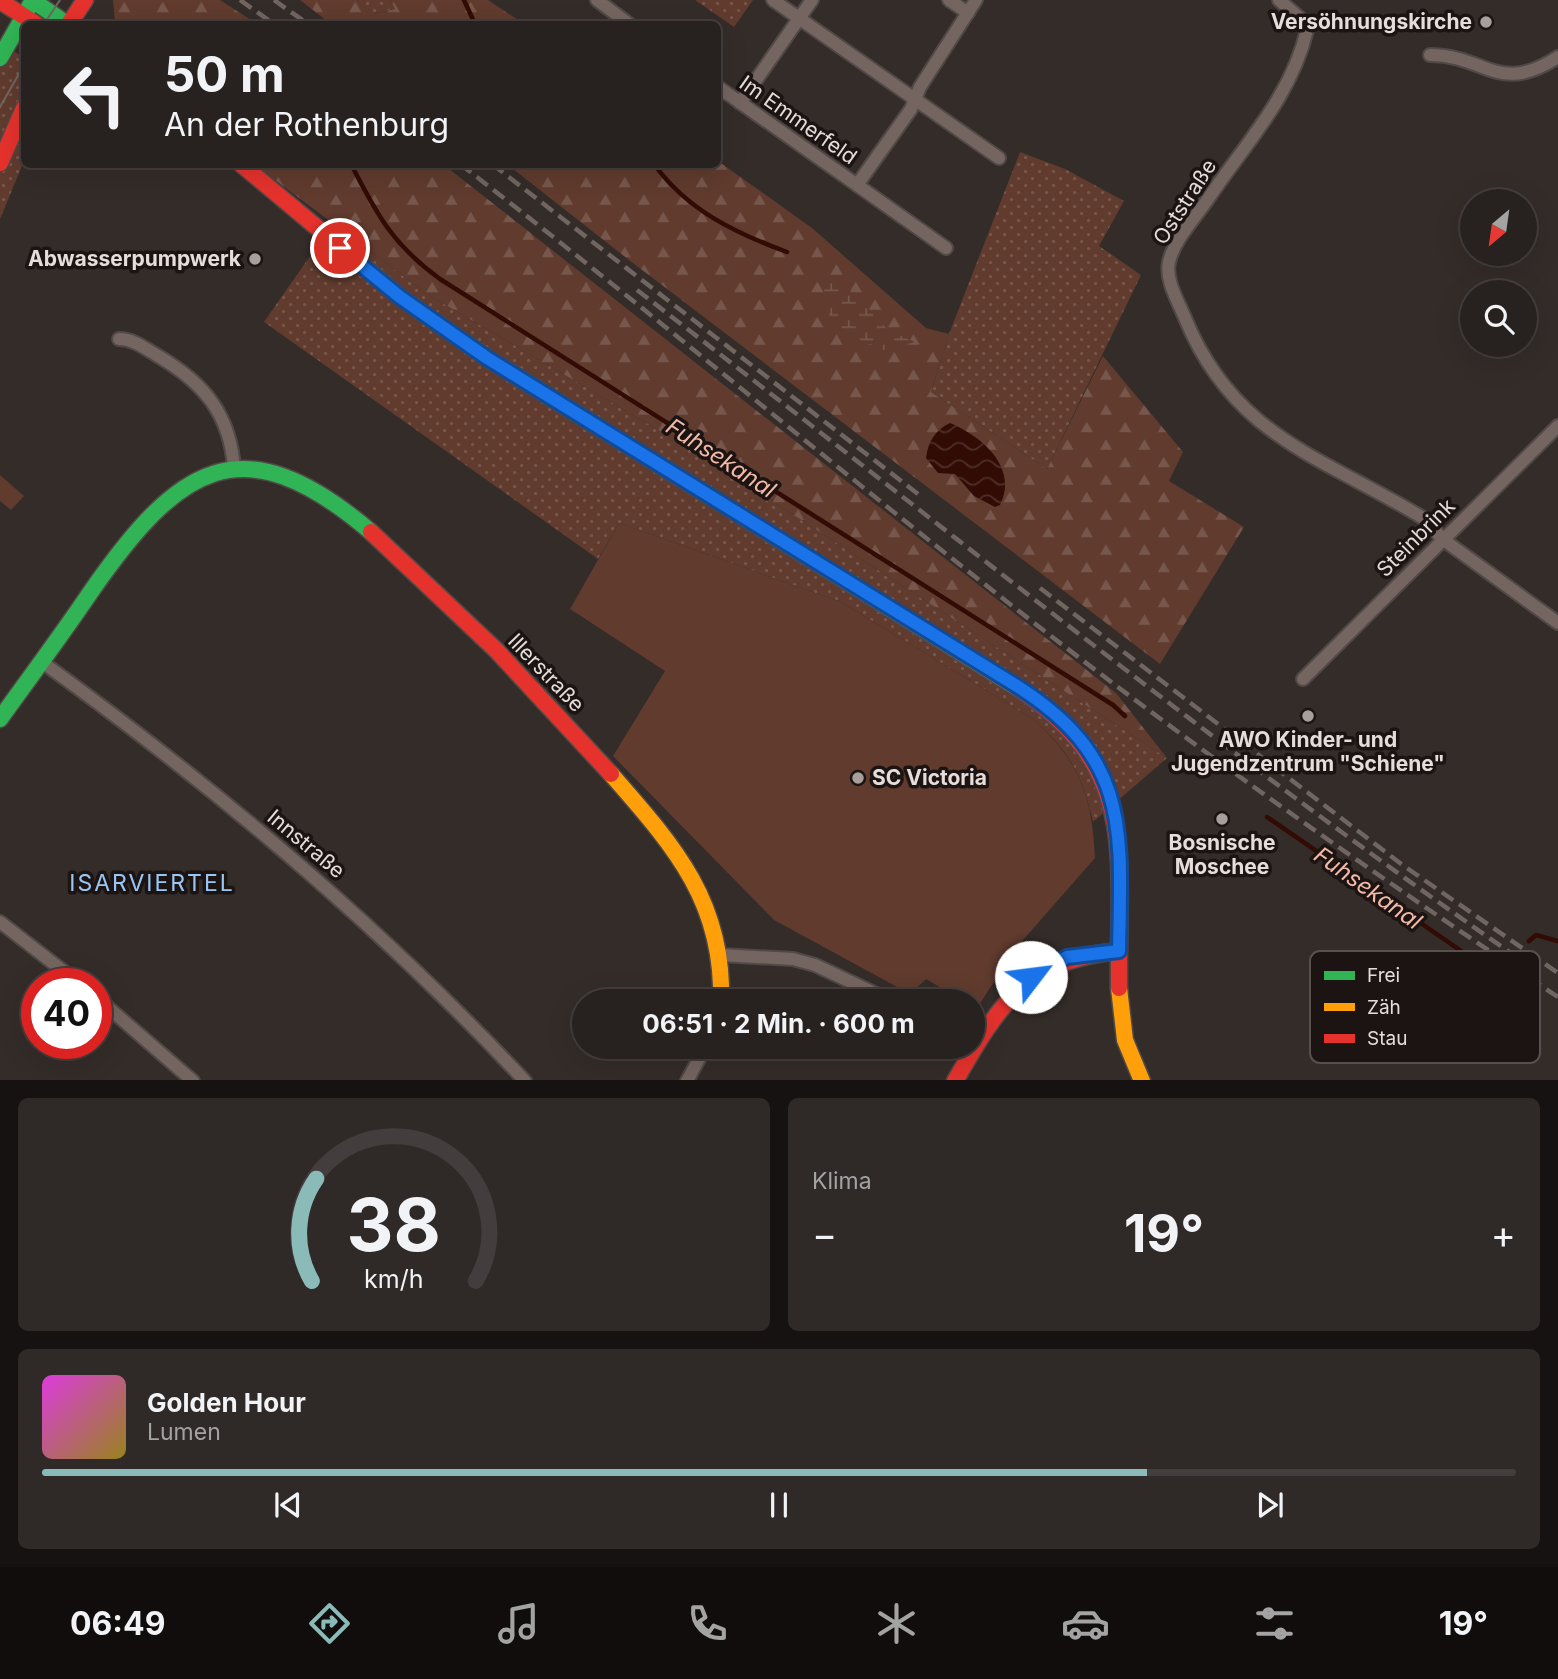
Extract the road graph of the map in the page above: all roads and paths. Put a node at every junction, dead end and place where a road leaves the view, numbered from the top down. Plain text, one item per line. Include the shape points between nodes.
1 (32, 0) edge
2 (85, 0) edge
3 (597, 0) edge
4 (773, 0) edge
5 (812, 0) edge
6 (948, 0) edge
7 (976, 0) edge
8 (1279, 0) edge
9 (0, 1) edge
10 (968, 13) junction
11 (799, 18) junction
12 (30, 20) edge
13 (64, 21) edge
14 (70, 21) edge
15 (624, 21) edge
16 (21, 31) edge
17 (1430, 55) dead end
18 (1558, 57) edge
19 (0, 58) edge
20 (721, 89) edge
21 (914, 98) junction
22 (740, 103) junction
23 (21, 115) edge
24 (999, 158) dead end
25 (0, 163) edge
26 (246, 168) edge
27 (858, 185) junction
28 (946, 248) dead end
29 (119, 339) dead end
30 (1558, 426) edge
31 (234, 468) junction
32 (1441, 538) junction
33 (1558, 624) edge
34 (41, 662) junction
35 (1303, 679) dead end
36 (0, 719) edge
37 (0, 922) edge
38 (1119, 951) junction
39 (721, 955) junction
40 (59, 968) edge
41 (720, 989) edge
42 (866, 989) edge
43 (112, 1011) edge
44 (985, 1029) edge
45 (699, 1059) edge
46 (966, 1059) edge
47 (193, 1080) edge
48 (525, 1080) edge
49 (687, 1080) edge
50 (955, 1080) edge
51 (1143, 1080) edge

1 - 12 main road
1 - 13 main road
2 - 14 main road
3 - 15 street
4 - 11 street
5 - 11 street
6 - 10 street
7 - 10 street, Im Emmerfeld
8 - 32 street, Oststraße via 1307,30 1293,70 1268,118 1174,249 1168,274 1208,363 1250,415 1291,445 1428,521
9 - 12 main road
10 - 21 street, Im Emmerfeld
11 - 21 street
11 - 22 street
16 - 19 main road
17 - 18 street via 1448,55 1506,75 1526,74
20 - 22 street, Im Emmerfeld
21 - 24 street
21 - 27 street, Im Emmerfeld
22 - 27 street, Im Emmerfeld
23 - 25 main road
26 - 38 main road via 400,297 487,358 1064,719 1090,752 1114,809 1120,862
27 - 28 street, Im Emmerfeld
29 - 31 street via 129,339 184,372 212,398 228,433
30 - 32 street, Steinbrink
31 - 34 main road, Illerstraße via 190,483 149,516
31 - 39 main road, Illerstraße via 292,477 331,500 469,623 573,731 671,847 710,912
32 - 33 street
32 - 35 street, Steinbrink
34 - 36 main road, Illerstraße
34 - 48 street, Innstraße via 240,814 329,889 450,1002
37 - 40 street
38 - 44 main road via 1067,957 1037,973
38 - 51 main road via 1122,1031
39 - 41 main road, Illerstraße
39 - 42 street via 793,959
43 - 47 street
45 - 49 street
46 - 50 main road

